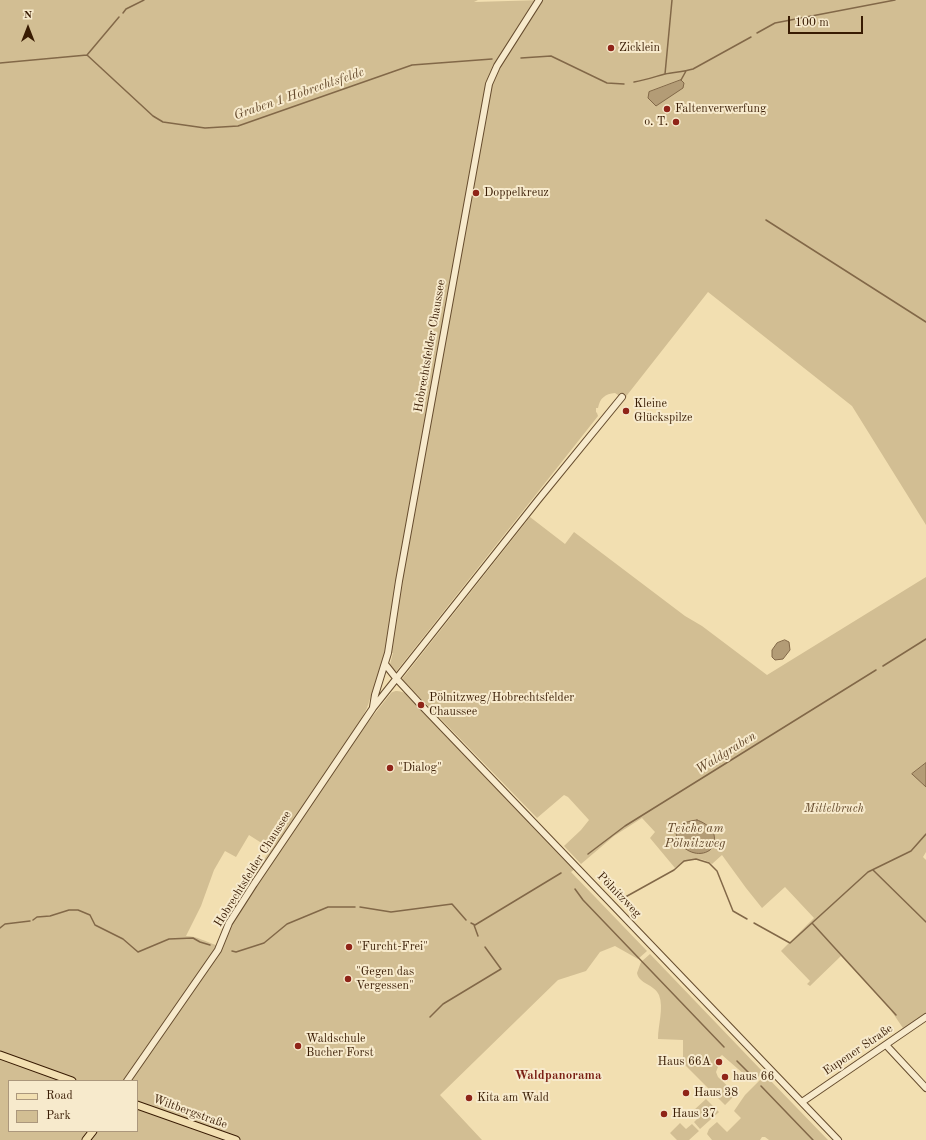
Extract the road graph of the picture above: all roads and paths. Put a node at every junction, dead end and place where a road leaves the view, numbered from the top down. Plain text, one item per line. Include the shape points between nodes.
1 (539, 0) edge
2 (622, 397) dead end
3 (385, 664) junction
4 (396, 678) junction
5 (373, 708) junction
6 (926, 1017) edge
7 (886, 1045) junction
8 (0, 1055) edge
9 (69, 1080) edge
10 (127, 1080) edge
11 (926, 1088) edge
12 (802, 1102) junction
13 (138, 1104) edge
14 (92, 1132) edge
15 (86, 1140) edge
16 (236, 1140) edge
17 (838, 1140) edge

1 - 3 street, Hobrechtsfelder Chaussee via 497,66 489,84
2 - 4 street, Hobrechtsfelder Chaussee
3 - 4 street, Pölnitzweg
3 - 5 street, Hobrechtsfelder Chaussee
4 - 5 street, Hobrechtsfelder Chaussee
4 - 12 street, Pölnitzweg
5 - 10 street, Hobrechtsfelder Chaussee via 229,923 218,950
6 - 7 street, Eupener Straße
7 - 11 street
7 - 12 street, Eupener Straße
8 - 9 main road
12 - 17 street, Pölnitzweg
13 - 16 main road, Wiltbergstraße
14 - 15 main road

